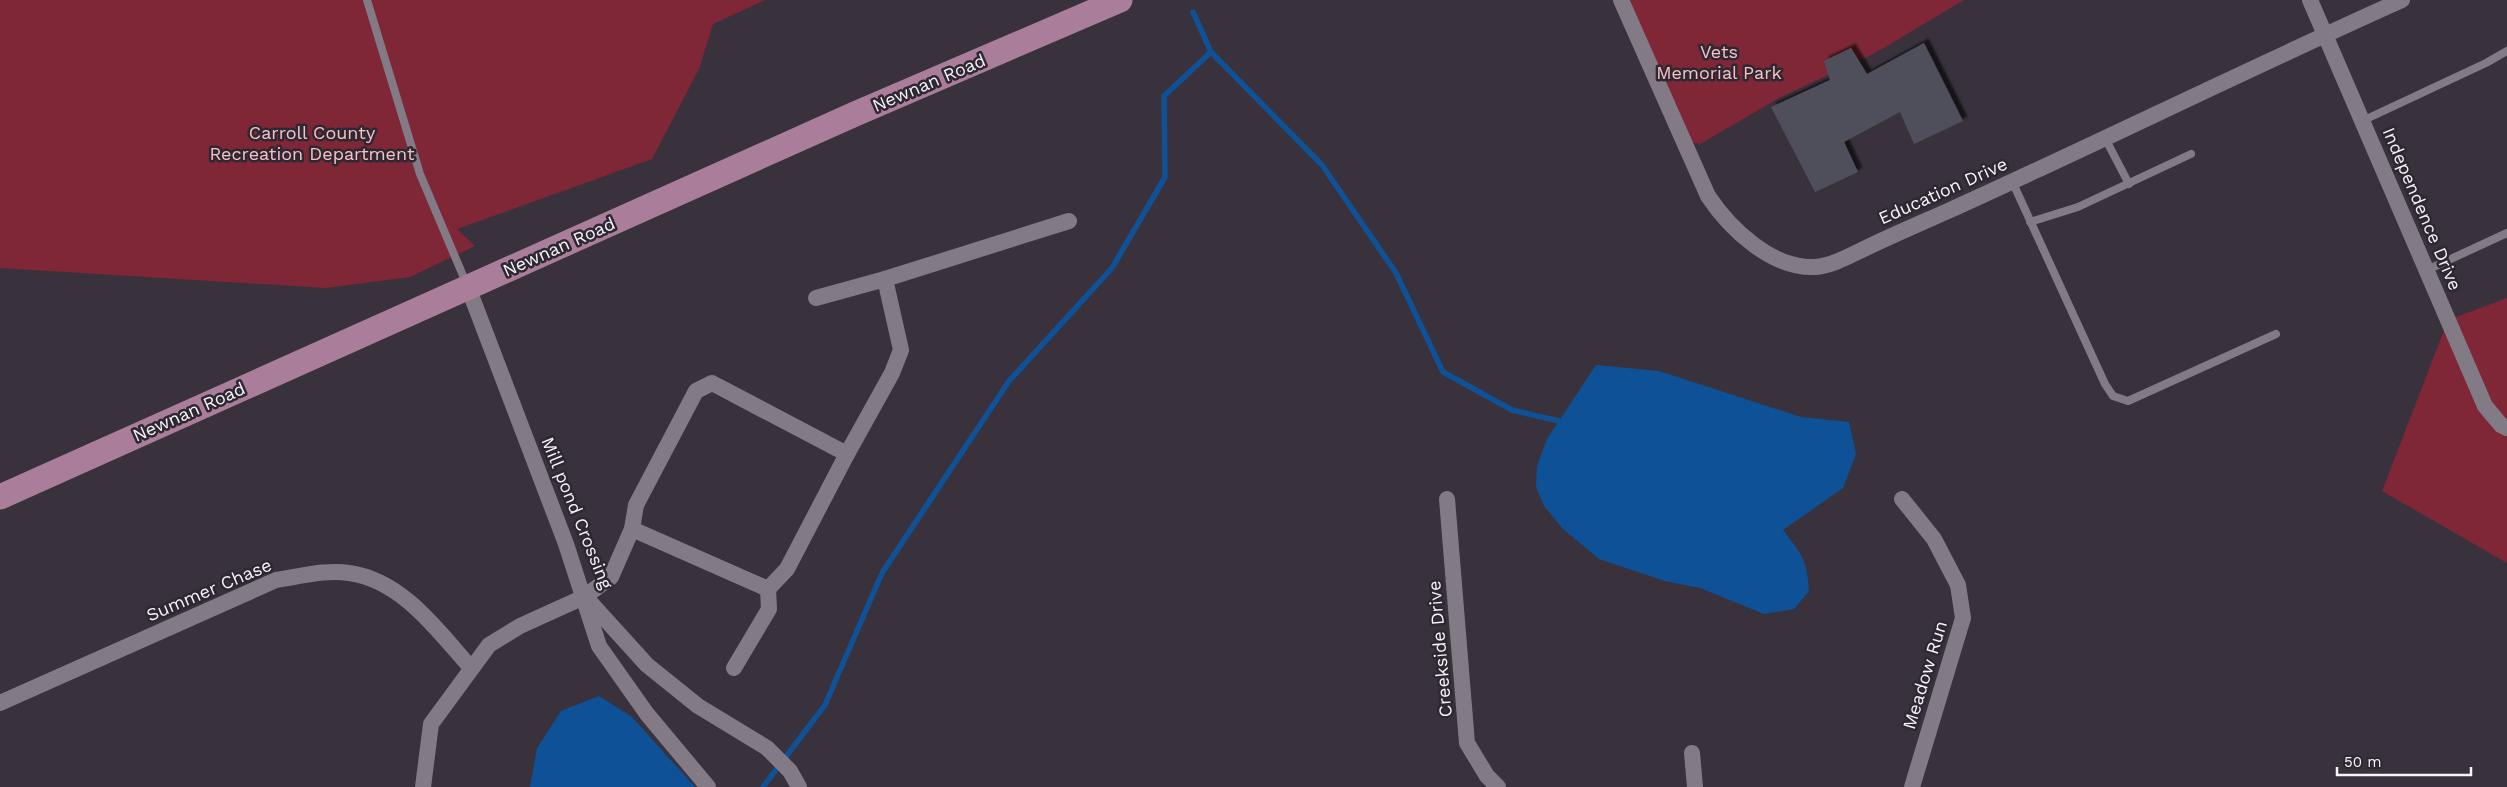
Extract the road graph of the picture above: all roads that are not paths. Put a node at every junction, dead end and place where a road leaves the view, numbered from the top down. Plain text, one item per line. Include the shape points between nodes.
1 (366, 0) edge
2 (1120, 0) edge
3 (1621, 0) edge
4 (2310, 0) edge
5 (2402, 0) edge
6 (2325, 34) junction
7 (2507, 51) edge
8 (2362, 121) junction
9 (2106, 138) junction
10 (2192, 154) dead end
11 (2012, 181) junction
12 (2129, 184) junction
13 (1069, 221) dead end
14 (2030, 222) junction
15 (2507, 233) edge
16 (2427, 270) junction
17 (885, 279) junction
18 (468, 287) junction
19 (816, 298) dead end
20 (2276, 334) dead end
21 (2507, 428) edge
22 (847, 454) junction
23 (0, 497) edge
24 (1447, 499) dead end
25 (1902, 499) dead end
26 (632, 529) junction
27 (768, 589) junction
28 (584, 597) junction
29 (471, 668) junction
30 (734, 668) dead end
31 (0, 703) edge
32 (1692, 754) dead end
33 (423, 787) edge
34 (708, 787) edge
35 (799, 787) edge
36 (1498, 787) edge
37 (1695, 787) edge
38 (1912, 787) edge

1 - 18 lane via 420,174
2 - 18 main road, Newnan Road
3 - 11 street, Education Drive via 1708,196 1728,223 1749,241 1784,260 1816,267 1830,263
4 - 6 street, Independence Drive
5 - 6 street, Education Drive
6 - 8 street, Independence Drive
6 - 9 street, Education Drive
7 - 8 lane
8 - 16 street, Independence Drive
9 - 11 street, Education Drive
9 - 12 lane
10 - 12 lane
11 - 14 lane
12 - 14 lane via 2078,207
13 - 17 street
14 - 20 lane via 2113,396 2128,401
15 - 16 lane
16 - 21 street, Independence Drive via 2485,406
17 - 19 street
17 - 22 street via 901,350 892,373
18 - 23 main road, Newnan Road
18 - 28 street, Mill pond Crossing
22 - 26 street via 712,383 696,392 636,505
22 - 27 street via 787,569
24 - 36 street, Creekside Drive via 1467,743 1487,776
25 - 38 street, Meadow Run via 1934,539 1958,585 1964,618
26 - 27 street
26 - 28 street via 611,577
27 - 30 street via 769,609
28 - 29 street via 520,626 489,645
28 - 34 street via 599,646 647,714
28 - 35 street, Mill pond Crossing via 647,665 698,706 767,748 790,770
29 - 31 street, Summer Chase via 422,612 382,584 349,572 318,574 276,580
29 - 33 street via 431,724
32 - 37 street

